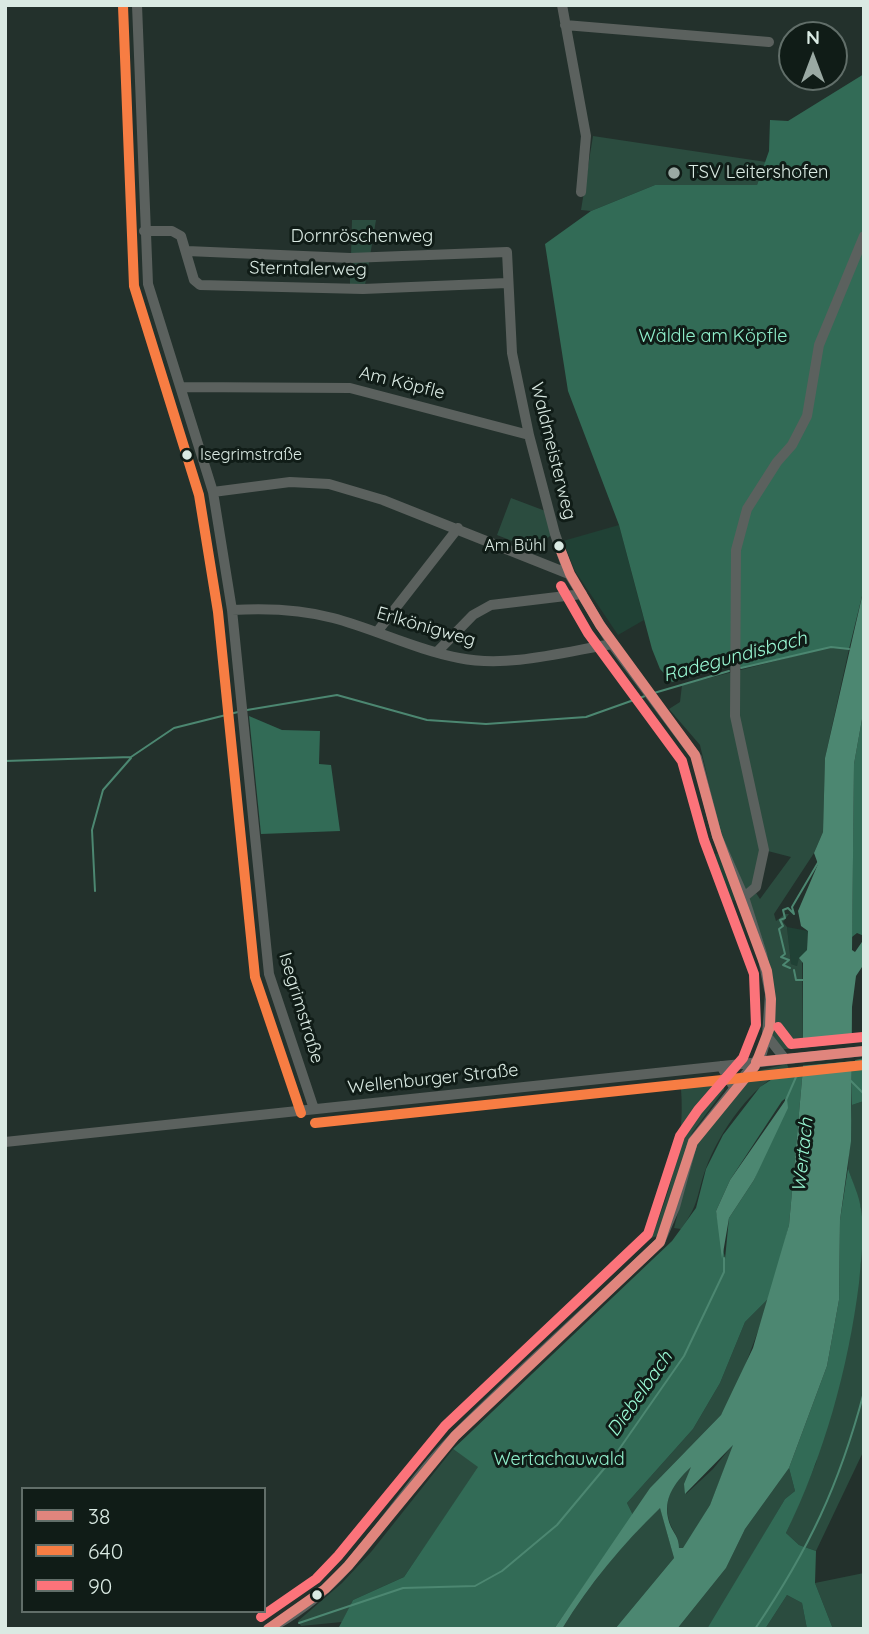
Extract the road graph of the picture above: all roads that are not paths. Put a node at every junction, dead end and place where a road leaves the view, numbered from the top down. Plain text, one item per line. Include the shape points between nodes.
1 (137, 5) edge
2 (562, 5) edge
3 (565, 25) junction
4 (769, 42) dead end
5 (581, 192) dead end
6 (145, 231) junction
7 (864, 236) edge
8 (187, 251) junction
9 (507, 283) junction
10 (181, 387) junction
11 (528, 435) junction
12 (213, 492) junction
13 (458, 528) junction
14 (569, 574) junction
15 (582, 594) junction
16 (232, 610) junction
17 (377, 632) junction
18 (612, 644) junction
19 (437, 652) junction
20 (744, 897) junction
21 (767, 1036) junction
22 (862, 1051) edge
23 (785, 1059) junction
24 (756, 1062) junction
25 (721, 1066) junction
26 (735, 1088) junction
27 (314, 1109) junction
28 (5, 1142) edge
29 (290, 1618) junction
30 (268, 1629) edge
31 (296, 1629) edge

1 - 6 street, Isegrimstraße
2 - 3 street
3 - 4 street
3 - 5 street via 586,136
6 - 8 street via 177,233
6 - 10 street, Isegrimstraße via 148,284
7 - 20 street via 819,345 807,416 747,509 736,550 735,716 764,850 756,887
8 - 9 street, Sterntalerweg via 194,280 200,285 363,289
8 - 9 street, Dornröschenweg via 350,258 507,252
9 - 11 street, Waldmeisterweg via 509,335
10 - 11 street, Am Köpfle via 350,388
10 - 12 street, Isegrimstraße
11 - 14 street, Waldmeisterweg
12 - 13 street via 290,482 329,484
12 - 16 street, Isegrimstraße
13 - 14 street
13 - 17 street
14 - 15 street, Waldmeisterweg
15 - 18 street, Waldmeisterweg
15 - 19 street via 491,605
16 - 17 street, Erlkönigweg via 311,613
16 - 27 street, Isegrimstraße via 269,974
17 - 19 street, Erlkönigweg
18 - 19 street, Erlkönigweg via 501,660
18 - 20 street, Waldmeisterweg via 697,758 717,836
20 - 21 street, Waldmeisterweg via 770,994
21 - 23 street
21 - 24 street, Waldmeisterweg
22 - 23 street, Wellenburger Straße
23 - 24 street, Wellenburger Straße
24 - 25 street, Wellenburger Straße
24 - 26 street, Waldmeisterweg
25 - 26 street
25 - 27 street, Wellenburger Straße
26 - 29 street, Waldmeisterweg via 694,1141 660,1242 453,1437 357,1559
27 - 28 street, Wellenburger Straße
29 - 30 street, Waldmeisterweg
29 - 31 street

